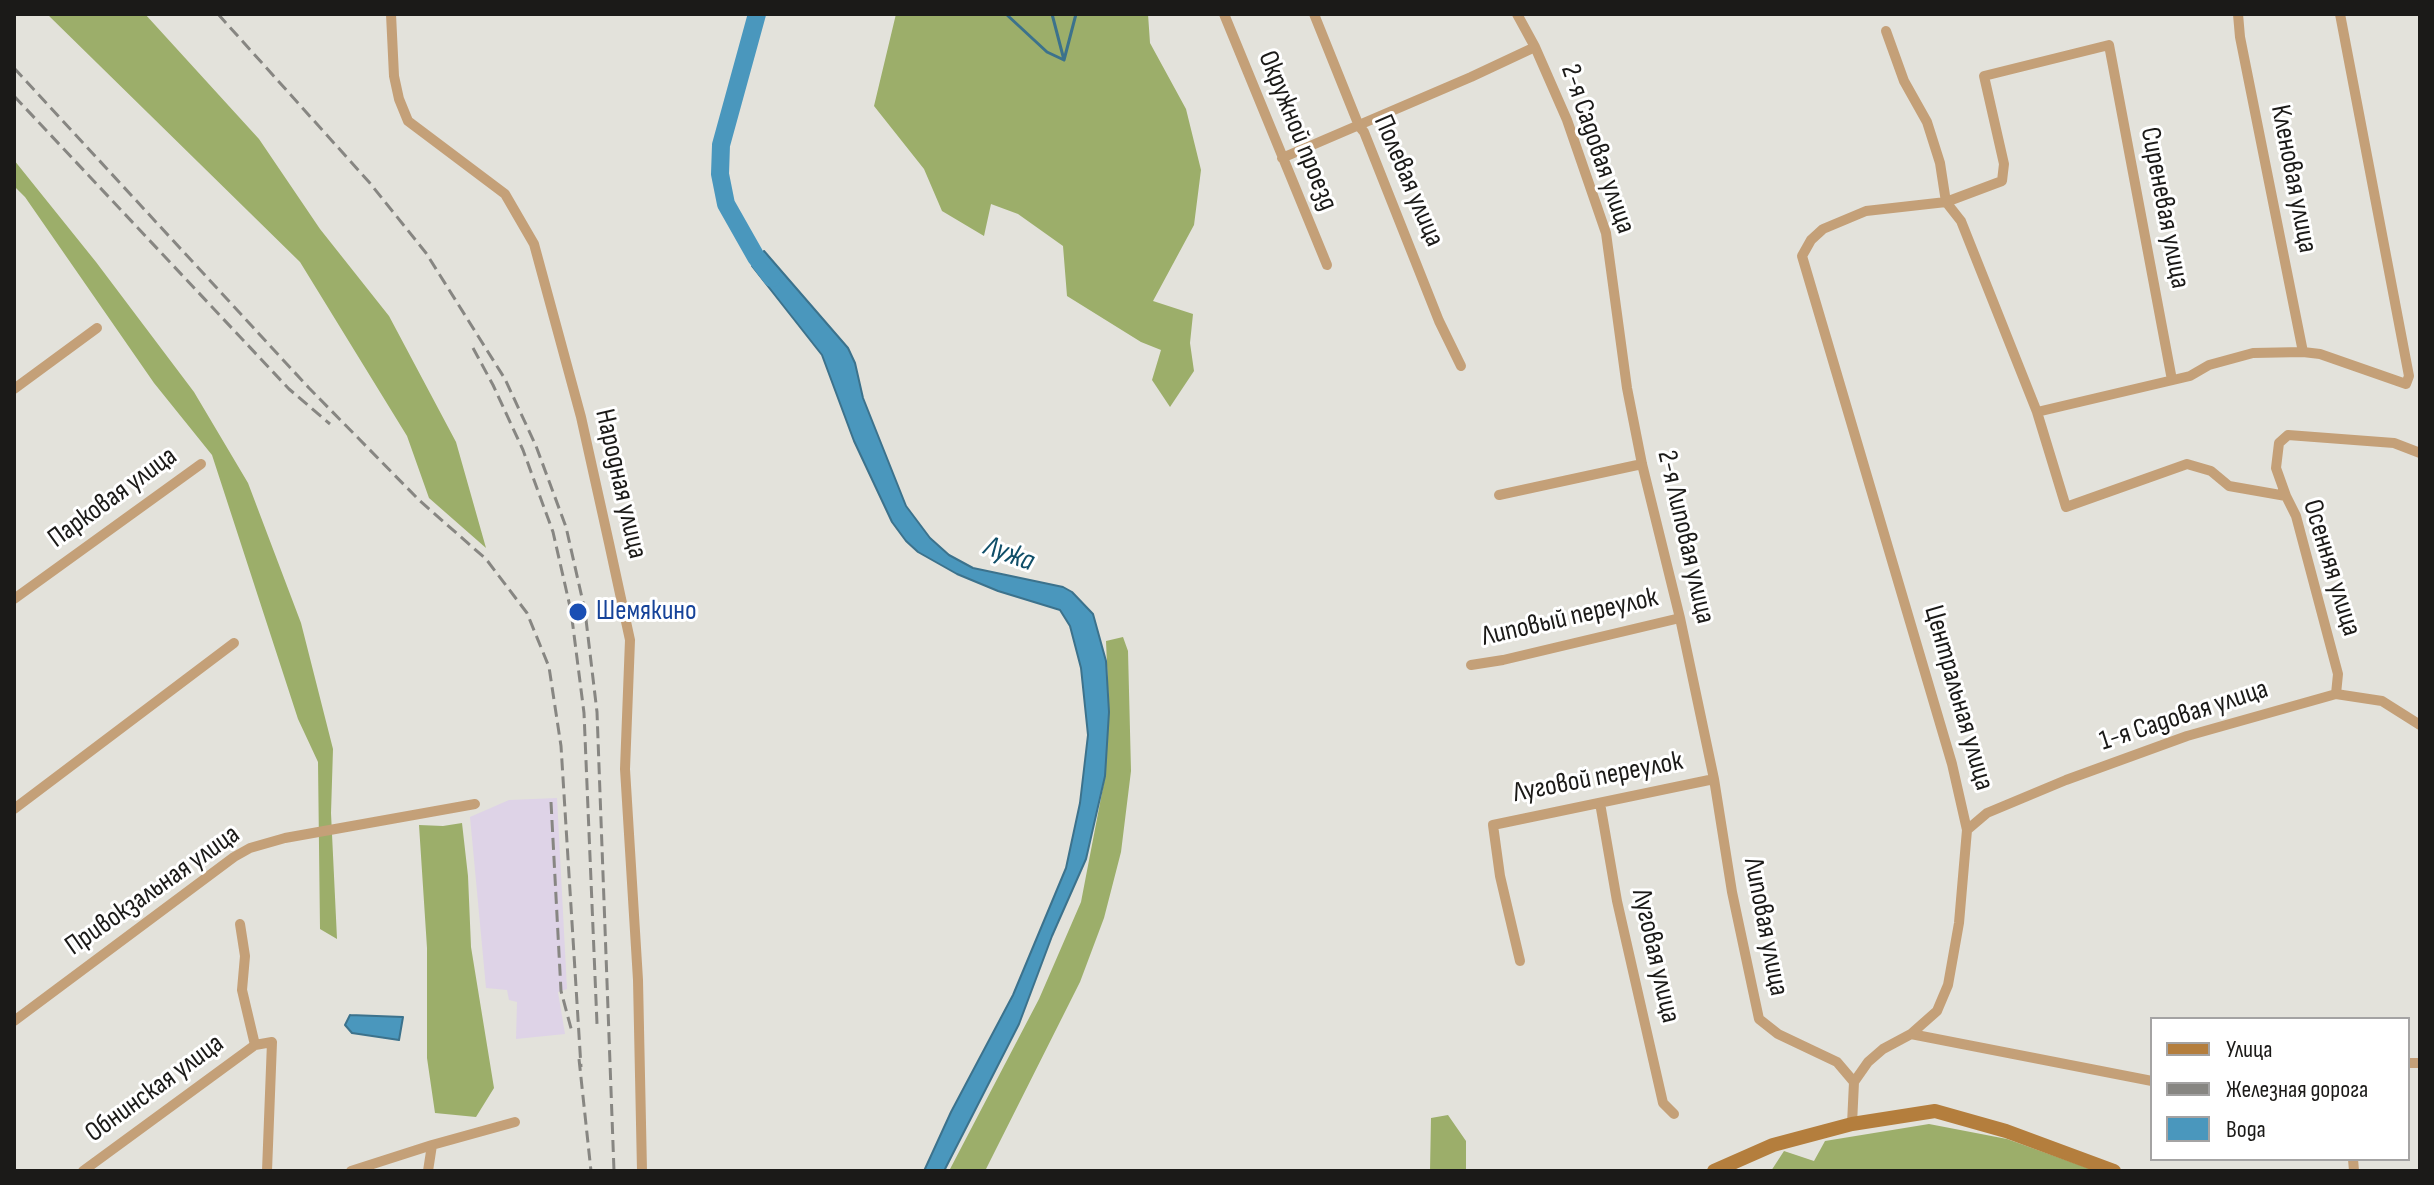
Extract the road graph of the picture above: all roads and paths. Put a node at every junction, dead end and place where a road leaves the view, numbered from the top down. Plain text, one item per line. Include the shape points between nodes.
1 (391, 14) edge
2 (1224, 14) edge
3 (1314, 14) edge
4 (1517, 14) edge
5 (2238, 14) edge
6 (2340, 14) edge
7 (1886, 31) dead end
8 (1535, 47) junction
9 (1359, 126) junction
10 (1282, 158) junction
11 (1946, 202) junction
12 (1327, 265) dead end
13 (1616, 306) joint
14 (97, 328) dead end
15 (2303, 352) junction
16 (1461, 366) dead end
17 (2172, 380) junction
18 (14, 389) edge
19 (2037, 412) junction
20 (2420, 453) edge
21 (201, 464) dead end
22 (1642, 464) junction
23 (1499, 495) dead end
24 (2286, 496) junction
25 (14, 599) edge
26 (1680, 618) junction
27 (234, 643) dead end
28 (1471, 665) dead end
29 (2336, 694) junction
30 (2420, 725) edge
31 (1714, 779) junction
32 (1600, 803) junction
33 (475, 804) dead end
34 (14, 809) edge
35 (1967, 830) junction
36 (240, 924) dead end
37 (1520, 961) dead end
38 (14, 1021) edge
39 (1911, 1034) junction
40 (255, 1045) junction
41 (2150, 1081) edge
42 (1854, 1082) junction
43 (1674, 1114) dead end
44 (515, 1122) dead end
45 (1852, 1124) junction
46 (432, 1145) junction
47 (1718, 1170) edge
48 (83, 1171) edge
49 (267, 1171) edge
50 (351, 1171) edge
51 (428, 1171) edge
52 (642, 1171) edge
53 (2114, 1171) edge

1 - 52 street, Народная улица via 394,76 408,121 505,194 534,244 603,515 630,640 625,769 638,980
2 - 10 street, Окружной проезд
3 - 9 street, Полевая улица
4 - 8 street, 2-я Садовая улица
5 - 15 street, Кленовая улица
6 - 15 street via 2409,376 2406,384
7 - 11 street via 1904,81 1927,122
8 - 9 street
8 - 13 street, 2-я Садовая улица via 1595,197
9 - 10 street
9 - 16 street, Полевая улица
10 - 12 street, Окружной проезд
11 - 17 street, Сиреневая улица via 2002,181 2004,164 1984,76 2109,45
11 - 19 street via 1961,221
11 - 35 street, Центральная улица via 1866,211 1823,229 1802,256
13 - 22 street, 2-я Липовая улица
14 - 18 street
15 - 17 street via 2253,353
17 - 19 street
19 - 24 street, Осенняя улица via 2066,507 2187,464 2211,471 2229,486
20 - 24 street via 2394,443 2288,435 2279,443 2276,468
21 - 25 street, Парковая улица
22 - 23 street
22 - 26 street, 2-я Липовая улица
24 - 29 street, Осенняя улица via 2338,674
26 - 28 street, Липовый переулок
26 - 31 street, 2-я Липовая улица
27 - 34 street
29 - 30 street, 1-я Садовая улица via 2382,701
29 - 35 street, 1-я Садовая улица via 2187,736 2066,780 1987,813
31 - 32 street, Луговой переулок
31 - 42 street, Липовая улица via 1759,1019 1837,1062
32 - 37 street, Луговой переулок via 1493,825
32 - 43 street, Луговая улица via 1663,1103
33 - 38 street, Привокзальная улица via 250,848
35 - 39 street, Центральная улица via 1948,985 1937,1011
36 - 40 street via 245,956 242,990
39 - 41 street
39 - 42 street, Центральная улица via 1883,1049
40 - 48 street, Обнинская улица
40 - 49 street via 272,1042
42 - 45 street
44 - 46 street
45 - 47 street via 1773,1145
45 - 53 street via 1950,1113
46 - 50 street
46 - 51 street

